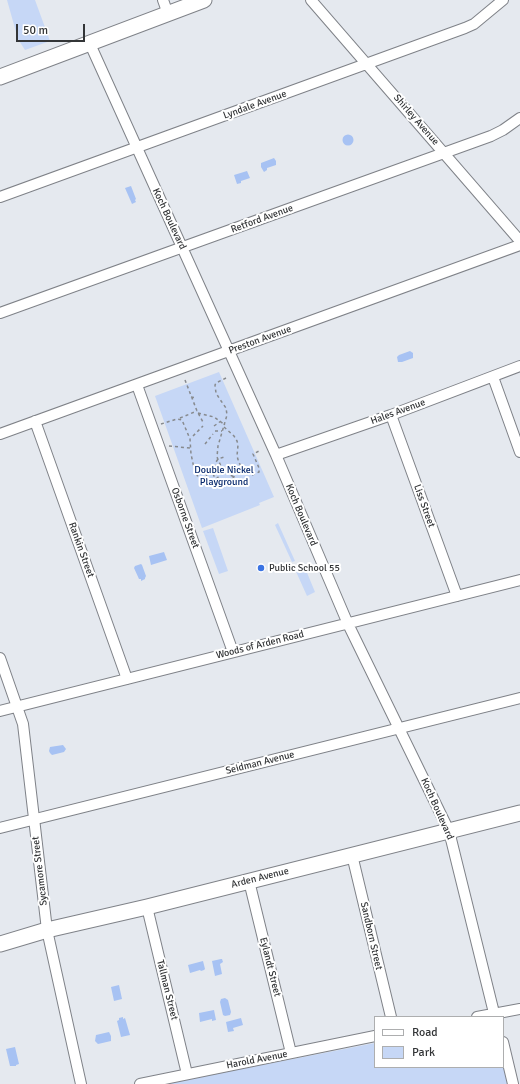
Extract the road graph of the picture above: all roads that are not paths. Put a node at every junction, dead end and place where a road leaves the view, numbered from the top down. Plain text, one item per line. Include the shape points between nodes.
1 (204, 0) edge
2 (311, 0) edge
3 (503, 0) edge
4 (165, 7) edge
5 (90, 44) junction
6 (367, 64) junction
7 (0, 77) edge
8 (520, 118) edge
9 (136, 148) junction
10 (444, 152) junction
11 (0, 197) edge
12 (520, 241) edge
13 (520, 245) edge
14 (182, 247) junction
15 (0, 313) edge
16 (229, 352) junction
17 (520, 366) edge
18 (493, 377) junction
19 (137, 385) junction
20 (390, 415) junction
21 (35, 422) junction
22 (0, 434) edge
23 (520, 452) edge
24 (276, 455) junction
25 (520, 580) edge
26 (456, 596) junction
27 (348, 624) junction
28 (233, 652) junction
29 (0, 658) edge
30 (128, 679) junction
31 (520, 698) edge
32 (17, 706) junction
33 (0, 710) edge
34 (400, 728) junction
35 (520, 813) edge
36 (33, 819) junction
37 (0, 828) edge
38 (449, 831) junction
39 (352, 855) junction
40 (249, 881) junction
41 (147, 907) junction
42 (47, 930) junction
43 (0, 944) edge
44 (520, 1009) edge
45 (495, 1015) edge
46 (391, 1016) edge
47 (374, 1036) edge
48 (504, 1046) edge
49 (291, 1053) junction
50 (188, 1074) junction
51 (82, 1084) edge
52 (140, 1084) edge
53 (513, 1084) edge

1 - 4 street
2 - 6 street, Shirley Avenue
3 - 6 street, Lyndale Avenue via 474,24
4 - 5 street
5 - 7 street
5 - 9 street, Koch Boulevard
6 - 9 street, Lyndale Avenue
6 - 10 street, Shirley Avenue
8 - 10 street, Retford Avenue via 498,133
9 - 11 street, Lyndale Avenue
9 - 14 street, Koch Boulevard
10 - 12 street, Shirley Avenue
10 - 14 street, Retford Avenue
13 - 16 street, Preston Avenue
14 - 15 street, Retford Avenue
14 - 16 street, Koch Boulevard
16 - 19 street, Preston Avenue
16 - 24 street, Koch Boulevard
17 - 18 street, Hales Avenue
18 - 20 street, Hales Avenue
18 - 23 street
19 - 21 street, Preston Avenue
19 - 28 street, Osborne Street
20 - 24 street, Hales Avenue
20 - 26 street, Liss Street
21 - 22 street, Preston Avenue
21 - 30 street, Rankin Street
24 - 27 street, Koch Boulevard
25 - 26 street, Woods of Arden Road
26 - 27 street, Woods of Arden Road
27 - 28 street, Woods of Arden Road
27 - 34 street, Koch Boulevard
28 - 30 street, Woods of Arden Road
29 - 32 street, Sycamore Street
30 - 32 street, Woods of Arden Road
31 - 34 street, Seidman Avenue
32 - 33 street, Woods of Arden Road
32 - 36 street, Sycamore Street via 23,724
34 - 36 street, Seidman Avenue
34 - 38 street, Koch Boulevard
35 - 38 street, Arden Avenue
36 - 37 street, Seidman Avenue
36 - 42 street, Sycamore Street
38 - 39 street, Arden Avenue
38 - 45 street, Koch Boulevard
39 - 40 street, Arden Avenue
39 - 46 street, Sandborn Street
40 - 41 street, Arden Avenue
40 - 49 street, Eylandt Street
41 - 42 street, Arden Avenue
41 - 50 street, Tallman Street
42 - 43 street, Arden Avenue
42 - 51 street, Sycamore Street
44 - 45 street
47 - 49 street, Harold Avenue
48 - 53 street
49 - 50 street, Harold Avenue
50 - 52 street, Harold Avenue

